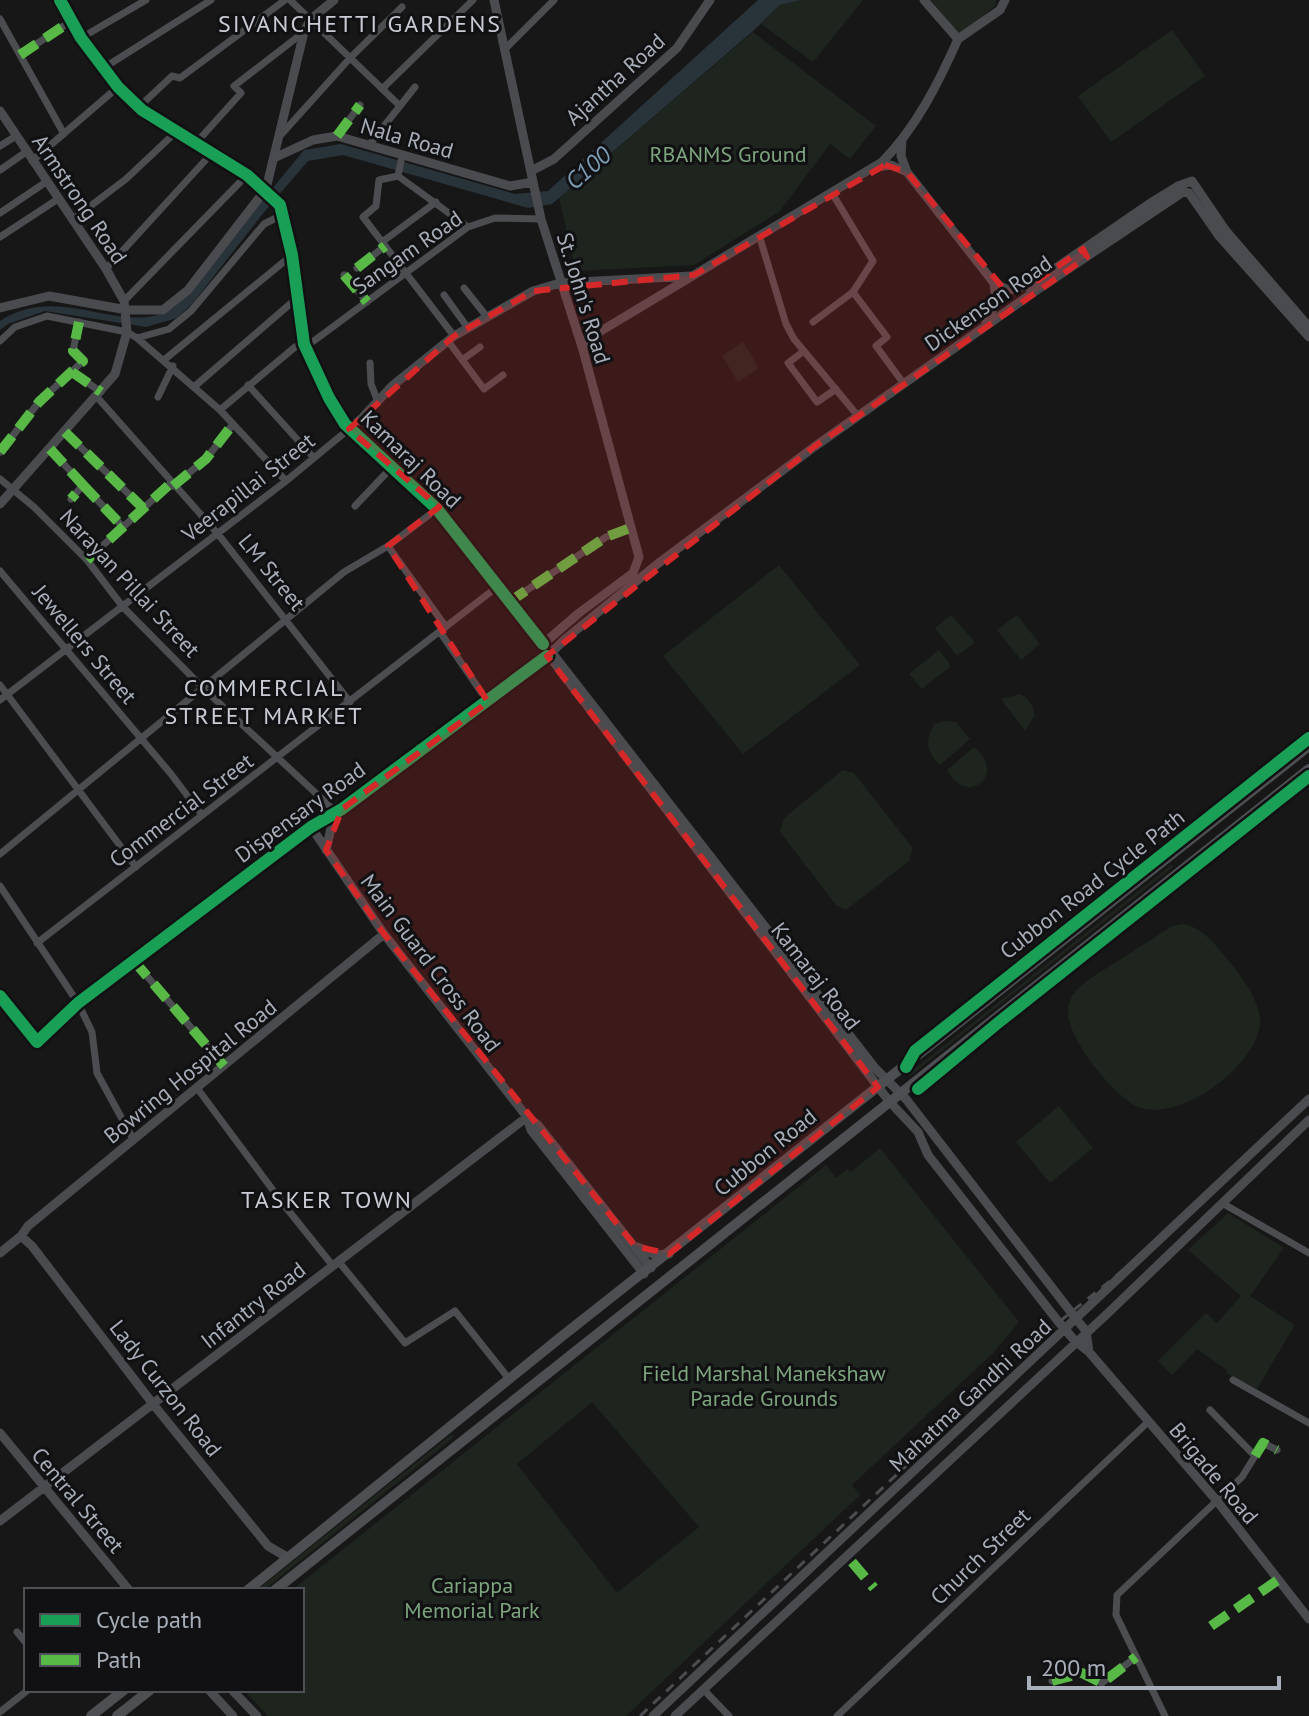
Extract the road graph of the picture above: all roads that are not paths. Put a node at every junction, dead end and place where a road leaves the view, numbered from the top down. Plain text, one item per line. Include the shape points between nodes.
1 (60, 0) edge
2 (122, 0) edge
3 (146, 0) edge
4 (211, 0) edge
5 (288, 0) edge
6 (334, 0) edge
7 (473, 0) edge
8 (494, 0) edge
9 (554, 0) edge
10 (710, 0) edge
11 (924, 0) edge
12 (1008, 0) edge
13 (402, 7) dead end
14 (131, 9) junction
15 (0, 19) edge
16 (310, 20) junction
17 (71, 21) junction
18 (304, 32) junction
19 (81, 38) junction
20 (958, 39) junction
21 (505, 49) junction
22 (20, 55) junction
23 (351, 57) junction
24 (102, 69) junction
25 (118, 87) junction
26 (415, 87) dead end
27 (382, 89) junction
28 (360, 105) dead end
29 (399, 105) junction
30 (139, 107) junction
31 (0, 112) edge
32 (177, 131) junction
33 (64, 134) junction
34 (16, 136) junction
35 (337, 136) junction
36 (278, 139) junction
37 (902, 139) junction
38 (196, 143) junction
39 (369, 145) junction
40 (0, 146) edge
41 (212, 153) junction
42 (29, 157) junction
43 (274, 158) junction
44 (401, 161) dead end
45 (875, 168) junction
46 (0, 170) edge
47 (531, 171) junction
48 (907, 172) junction
49 (399, 174) junction
50 (247, 175) junction
51 (46, 182) junction
52 (534, 186) junction
53 (266, 189) junction
54 (832, 193) junction
55 (58, 199) junction
56 (436, 202) junction
57 (0, 213) edge
58 (284, 214) junction
59 (541, 219) junction
60 (72, 220) junction
61 (468, 227) junction
62 (1222, 234) junction
63 (759, 235) junction
64 (0, 237) edge
65 (384, 244) junction
66 (1085, 253) junction
67 (292, 255) junction
68 (357, 268) dead end
69 (106, 269) junction
70 (406, 273) junction
71 (344, 275) dead end
72 (694, 275) junction
73 (560, 283) junction
74 (994, 283) junction
75 (464, 288) dead end
76 (853, 292) junction
77 (444, 295) dead end
78 (297, 298) junction
79 (367, 302) junction
80 (0, 308) edge
81 (126, 317) junction
82 (487, 317) junction
83 (79, 322) junction
84 (813, 322) dead end
85 (1309, 327) edge
86 (468, 328) junction
87 (982, 329) junction
88 (1309, 337) edge
89 (137, 338) junction
90 (451, 339) junction
91 (0, 341) edge
92 (304, 344) junction
93 (480, 347) dead end
94 (583, 350) junction
95 (804, 351) junction
96 (164, 360) junction
97 (462, 360) junction
98 (370, 363) dead end
99 (173, 366) junction
100 (72, 372) junction
101 (503, 375) dead end
102 (904, 384) junction
103 (248, 385) junction
104 (195, 386) junction
105 (836, 389) junction
106 (99, 394) junction
107 (158, 397) dead end
108 (378, 402) junction
109 (220, 410) junction
110 (858, 416) junction
111 (233, 424) junction
112 (349, 429) junction
113 (65, 432) junction
114 (50, 449) junction
115 (0, 452) edge
116 (314, 458) junction
117 (392, 467) junction
118 (0, 479) edge
119 (286, 481) junction
120 (172, 484) junction
121 (83, 485) junction
122 (13, 490) junction
123 (71, 499) dead end
124 (0, 504) edge
125 (355, 506) dead end
126 (143, 508) junction
127 (437, 509) junction
128 (123, 527) junction
129 (630, 528) junction
130 (218, 534) junction
131 (388, 546) junction
132 (639, 557) junction
133 (87, 560) junction
134 (660, 562) junction
135 (0, 571) edge
136 (497, 587) junction
137 (509, 602) junction
138 (123, 607) junction
139 (286, 619) junction
140 (443, 629) junction
141 (543, 644) junction
142 (66, 648) junction
143 (550, 654) junction
144 (0, 685) edge
145 (203, 688) junction
146 (8, 692) junction
147 (0, 700) edge
148 (350, 702) junction
149 (488, 702) junction
150 (141, 738) junction
151 (1309, 746) edge
152 (279, 758) junction
153 (1309, 769) edge
154 (79, 788) junction
155 (1234, 805) junction
156 (339, 811) junction
157 (202, 815) junction
158 (1245, 819) junction
159 (311, 827) junction
160 (326, 850) junction
161 (1175, 851) junction
162 (0, 854) edge
163 (1186, 866) junction
164 (136, 867) junction
165 (0, 886) edge
166 (384, 934) junction
167 (37, 943) junction
168 (134, 961) junction
169 (0, 996) edge
170 (78, 1003) junction
171 (224, 1066) junction
172 (883, 1083) junction
173 (197, 1088) junction
174 (900, 1092) junction
175 (1309, 1099) edge
176 (889, 1101) junction
177 (527, 1117) junction
178 (1309, 1120) edge
179 (133, 1139) junction
180 (758, 1184) junction
181 (768, 1198) junction
182 (1226, 1206) junction
183 (1006, 1227) junction
184 (21, 1236) junction
185 (992, 1238) junction
186 (635, 1246) junction
187 (0, 1253) edge
188 (1309, 1253) edge
189 (669, 1254) junction
190 (336, 1264) junction
191 (648, 1271) junction
192 (1077, 1320) junction
193 (1065, 1330) junction
194 (1086, 1331) junction
195 (561, 1337) junction
196 (1075, 1341) junction
197 (572, 1352) junction
198 (1089, 1352) junction
199 (510, 1380) junction
200 (1233, 1380) dead end
201 (153, 1404) junction
202 (1210, 1410) dead end
203 (1148, 1422) junction
204 (1309, 1423) edge
205 (455, 1424) junction
206 (0, 1433) edge
207 (465, 1438) junction
208 (1277, 1450) dead end
209 (1255, 1456) junction
210 (43, 1488) junction
211 (1217, 1501) junction
212 (0, 1521) edge
213 (287, 1557) junction
214 (127, 1588) edge
215 (250, 1588) edge
216 (278, 1588) edge
217 (1309, 1619) edge
218 (17, 1632) dead end
219 (24, 1641) edge
220 (1136, 1657) junction
221 (1052, 1681) dead end
222 (703, 1689) junction
223 (25, 1692) edge
224 (121, 1692) edge
225 (147, 1692) edge
226 (211, 1692) edge
227 (234, 1692) edge
228 (0, 1712) edge
229 (91, 1716) edge
230 (117, 1716) edge
231 (233, 1716) edge
232 (257, 1716) edge
233 (653, 1716) edge
234 (675, 1716) edge
235 (729, 1716) edge
236 (837, 1716) edge
237 (1165, 1716) edge

1 - 17 main road, Kamaraj Road
2 - 14 street
3 - 14 street
4 - 24 street
5 - 16 street
5 - 30 street via 180,78 172,76
6 - 16 main road
7 - 27 street
8 - 21 main road, St. John's Road
9 - 21 street
10 - 47 main road, Ajantha Road via 677,48 554,159
11 - 20 main road
12 - 20 main road
13 - 23 street
14 - 19 street
15 - 22 street
16 - 18 main road
16 - 23 street
17 - 19 main road, Kamaraj Road
17 - 22 street
18 - 36 main road
18 - 38 street via 234,86 241,93
19 - 24 main road, Kamaraj Road
20 - 37 main road
21 - 47 main road, St. John's Road
22 - 33 street
23 - 27 street
23 - 36 street
24 - 25 main road, Kamaraj Road
25 - 30 main road, Kamaraj Road
25 - 33 street
26 - 29 street
27 - 29 street
28 - 35 street
29 - 39 street
30 - 32 main road, Kamaraj Road
31 - 34 main road, Armstrong Road
32 - 38 main road, Kamaraj Road
32 - 60 street
33 - 42 street
34 - 40 street
34 - 42 main road, Armstrong Road
35 - 39 main road, Nala Road
35 - 43 main road, Nala Road via 313,140
36 - 43 main road
37 - 45 main road
37 - 48 main road
38 - 41 main road, Kamaraj Road
39 - 52 main road, Nala Road via 510,186
41 - 50 main road, Kamaraj Road
41 - 69 street
42 - 46 street
42 - 51 main road, Armstrong Road
43 - 53 main road
44 - 49 street
45 - 48 main road via 891,165
45 - 54 main road
47 - 52 main road, St. John's Road
48 - 74 main road
49 - 56 street
49 - 65 street via 379,180 376,206 363,217
50 - 53 main road, Kamaraj Road
50 - 81 street
51 - 55 main road, Armstrong Road
51 - 57 street
52 - 59 main road, St. John's Road
53 - 58 main road, Kamaraj Road
53 - 81 main road via 188,290 163,310
54 - 63 main road
54 - 76 street via 873,261
55 - 60 main road, Armstrong Road
55 - 64 street
56 - 61 street
56 - 65 street
58 - 67 main road, Kamaraj Road
58 - 89 street via 264,224 191,311 169,329
59 - 61 street, Sangam Road via 495,218
59 - 73 main road, St. John's Road
60 - 69 main road, Armstrong Road
61 - 70 street, Sangam Road
62 - 66 main road, Dickenson Road via 1192,181
62 - 85 main road, Dickenson Road
62 - 88 main road, Dickenson Road
63 - 72 main road
63 - 95 street via 786,324
65 - 68 street
65 - 70 street
66 - 74 main road, Dickenson Road via 1020,289
66 - 87 main road, Dickenson Road
67 - 78 main road, Kamaraj Road
67 - 96 street
69 - 81 main road, Armstrong Road
70 - 79 street, Sangam Road
70 - 90 street
71 - 79 street
72 - 73 main road, Veerapillai Street
72 - 94 main road via 586,340
73 - 82 main road, Veerapillai Street via 533,291
73 - 94 main road, St. John's Road
74 - 87 main road via 996,302
75 - 82 street
76 - 84 street
76 - 102 street via 887,337 876,346
77 - 86 street
78 - 92 main road, Kamaraj Road
78 - 104 street
79 - 92 street, Sangam Road
80 - 81 main road via 49,296
81 - 83 street
81 - 89 street
81 - 106 main road via 115,374
82 - 86 main road, Veerapillai Street
83 - 91 street via 47,316 15,327
83 - 100 street via 73,351 83,361
86 - 90 main road, Veerapillai Street
87 - 102 main road, Dickenson Road
89 - 96 street
90 - 97 street
90 - 108 main road, Veerapillai Street
92 - 103 street, Sangam Road
92 - 112 main road, Kamaraj Road
93 - 97 street
94 - 129 main road, St. John's Road
95 - 105 street
95 - 105 street via 788,363 817,402
96 - 99 street
97 - 101 street via 484,389
98 - 108 street
99 - 104 street
99 - 107 street
100 - 106 street, LM Street
100 - 115 street via 39,402
102 - 110 main road, Dickenson Road
103 - 109 street, Sangam Road
103 - 116 street
104 - 109 street
105 - 110 street
106 - 113 main road
106 - 120 street, LM Street
108 - 112 main road, Veerapillai Street
109 - 111 street
110 - 134 main road, Dickenson Road
111 - 119 street
111 - 120 street via 206,459
112 - 116 street, Veerapillai Street
112 - 117 main road, Kamaraj Road
113 - 114 main road
113 - 126 street
114 - 121 street
114 - 122 main road
116 - 119 street, Veerapillai Street
117 - 125 street
117 - 127 main road, Kamaraj Road
118 - 122 street, Narayan Pillai Street
119 - 130 street, Veerapillai Street
120 - 126 street
120 - 130 street, LM Street
121 - 123 street
121 - 128 street
122 - 124 main road
122 - 133 street, Narayan Pillai Street
126 - 128 street
127 - 131 street
127 - 136 main road, Kamaraj Road
128 - 133 street
129 - 132 main road, St. John's Road
129 - 137 street via 606,537
130 - 138 street, Veerapillai Street
130 - 139 street, LM Street
131 - 139 street via 344,572
131 - 140 street
132 - 134 main road
132 - 141 main road via 633,573
133 - 138 street, Narayan Pillai Street
134 - 143 main road, Dickenson Road
135 - 142 street, Jewellers Street
136 - 137 main road, Kamaraj Road
136 - 140 street, Commercial Street
137 - 141 main road, Kamaraj Road
138 - 142 street, Veerapillai Street
138 - 145 street, Narayan Pillai Street
139 - 145 street
139 - 148 street, LM Street
140 - 148 street, Commercial Street
140 - 149 street
141 - 143 main road, Kamaraj Road
142 - 146 street, Veerapillai Street
142 - 150 street, Jewellers Street
143 - 149 main road, Dispensary Road
143 - 172 main road, Kamaraj Road
144 - 146 street
145 - 150 street
145 - 152 street, Narayan Pillai Street
146 - 147 street, Veerapillai Street
146 - 154 street
148 - 152 street, Commercial Street
149 - 156 main road, Dispensary Road
150 - 154 street
150 - 157 street, Jewellers Street
151 - 155 main road, Cubbon Road
152 - 156 street, Narayan Pillai Street
152 - 157 street, Commercial Street
153 - 158 main road, Cubbon Road
154 - 162 street
154 - 164 street
155 - 158 main road
155 - 161 main road, Cubbon Road
156 - 159 main road, Dispensary Road
156 - 160 main road
157 - 164 street, Commercial Street
158 - 163 main road, Cubbon Road
159 - 160 main road, Main Guard Cross Road
159 - 168 street, Dispensary Road
160 - 166 main road, Main Guard Cross Road
161 - 163 main road
161 - 172 main road, Cubbon Road
163 - 174 main road, Cubbon Road
164 - 167 street, Commercial Street
165 - 167 street
166 - 171 main road, Bowring Hospital Road
166 - 177 main road, Main Guard Cross Road
167 - 170 street
168 - 170 street, Dispensary Road
168 - 171 street
169 - 170 street, Dispensary Road via 37,1042
170 - 179 street via 92,1032 97,1073
171 - 173 main road, Bowring Hospital Road
172 - 174 main road, Kamaraj Road
172 - 176 main road, Kamaraj Road
172 - 180 main road, Cubbon Road
173 - 179 main road, Bowring Hospital Road
173 - 190 street via 284,1205
174 - 176 main road, Cubbon Road
174 - 183 main road, Kamaraj Road
175 - 192 main road, Mahatma Gandhi Road
176 - 181 main road, Cubbon Road
176 - 185 main road, Kamaraj Road via 918,1132 928,1155
177 - 186 main road, Main Guard Cross Road
177 - 190 main road, Infantry Road
177 - 191 main road, Main Guard Cross Road via 531,1130
178 - 182 main road, Mahatma Gandhi Road
179 - 184 main road, Bowring Hospital Road
180 - 181 main road
180 - 189 main road, Cubbon Road
181 - 197 main road, Cubbon Road
182 - 188 street
182 - 194 main road, Mahatma Gandhi Road
183 - 185 main road
183 - 192 main road, Kamaraj Road
184 - 187 main road, Bowring Hospital Road
184 - 201 main road, Lady Curzon Road
185 - 193 main road, Kamaraj Road
186 - 189 main road via 655,1255
186 - 191 main road, Main Guard Cross Road
189 - 191 main road, Cubbon Road
190 - 199 street via 405,1343 455,1311
190 - 201 main road, Infantry Road
191 - 195 main road, Cubbon Road
192 - 193 main road, Mahatma Gandhi Road
192 - 194 main road
193 - 196 main road, Kamaraj Road
193 - 233 main road, Mahatma Gandhi Road
194 - 196 main road, Mahatma Gandhi Road
194 - 198 main road
195 - 197 main road
195 - 199 main road, Cubbon Road
196 - 198 main road, Brigade Road
196 - 222 main road, Mahatma Gandhi Road
197 - 207 main road, Cubbon Road
198 - 203 main road, Brigade Road
199 - 205 main road, Cubbon Road
200 - 204 street
201 - 210 main road, Infantry Road
201 - 213 main road, Lady Curzon Road via 268,1546
202 - 209 street
203 - 211 main road, Brigade Road
203 - 236 street, Church Street
205 - 207 main road
205 - 213 main road, Cubbon Road
206 - 210 main road, Central Street
207 - 216 main road, Cubbon Road
208 - 209 street via 1263,1443
209 - 211 street
210 - 212 main road, Infantry Road
210 - 214 main road, Central Street
211 - 217 main road, Brigade Road
211 - 220 street via 1117,1595 1116,1615
213 - 215 main road, Cubbon Road
218 - 219 street
220 - 221 street via 1102,1683 1082,1673
220 - 237 street
222 - 234 main road, Mahatma Gandhi Road
222 - 235 street
223 - 228 street
224 - 229 main road
225 - 230 main road
226 - 231 main road
227 - 232 main road

